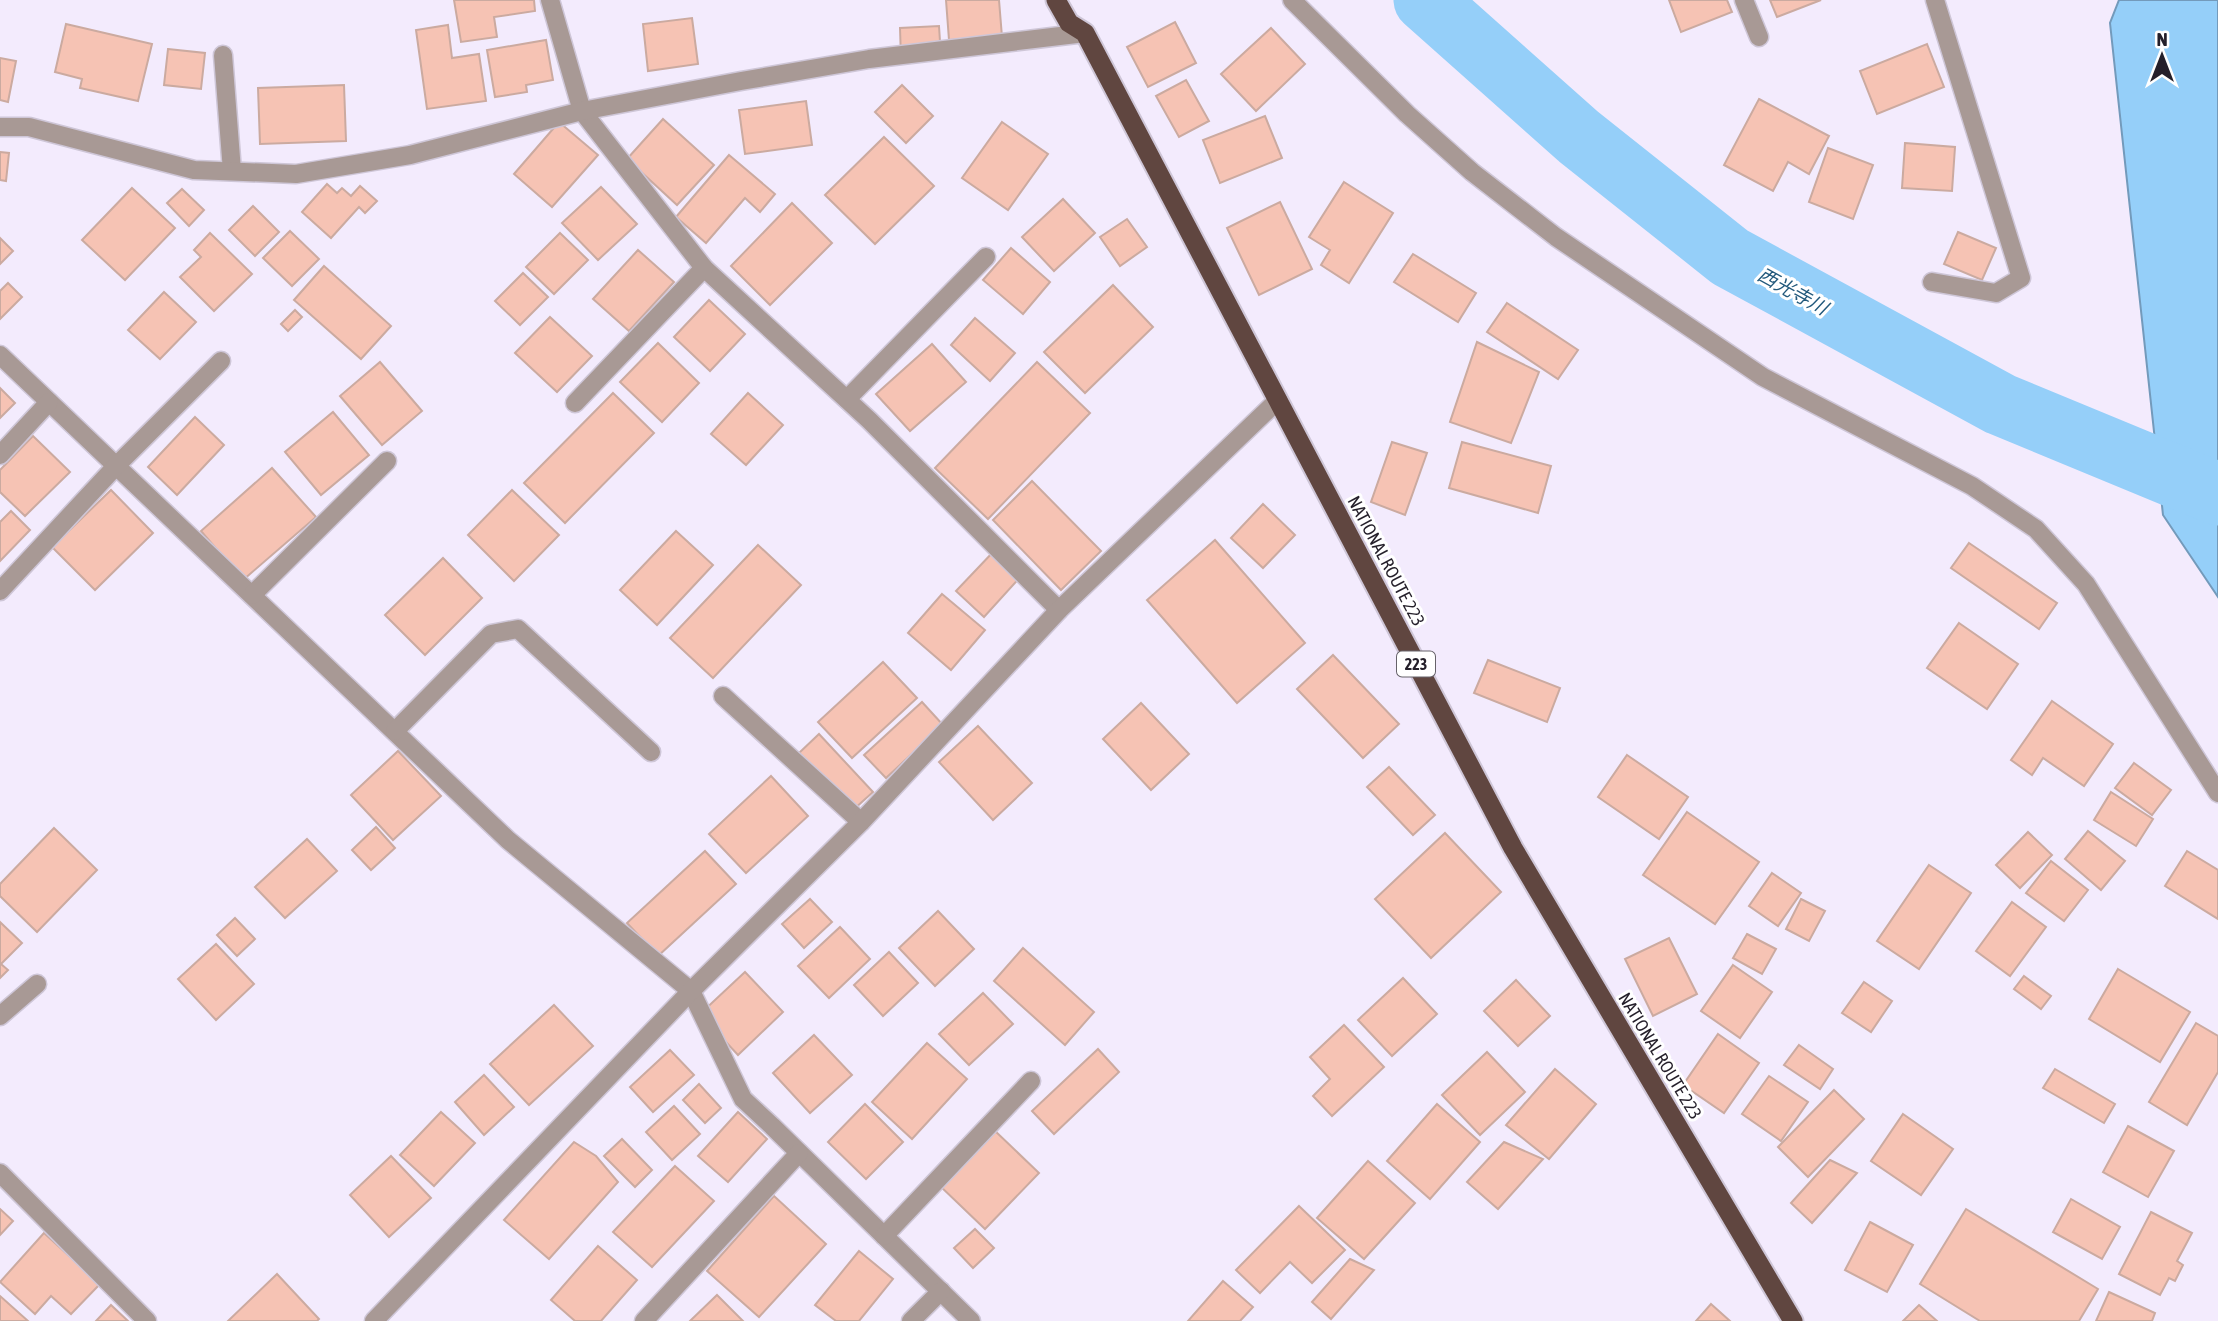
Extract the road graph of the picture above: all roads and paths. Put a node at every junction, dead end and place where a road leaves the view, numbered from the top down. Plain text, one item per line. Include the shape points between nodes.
1 (550, 0) edge
2 (1056, 0) edge
3 (1292, 0) edge
4 (1744, 0) edge
5 (1935, 0) edge
6 (1085, 33) junction
7 (1759, 37) dead end
8 (223, 55) dead end
9 (582, 111) junction
10 (0, 127) edge
11 (232, 171) junction
12 (986, 257) dead end
13 (704, 268) junction
14 (1932, 282) dead end
15 (0, 355) edge
16 (221, 360) dead end
17 (847, 399) junction
18 (1278, 400) junction
19 (49, 402) junction
20 (575, 402) dead end
21 (0, 455) edge
22 (387, 461) dead end
23 (116, 466) junction
24 (0, 591) edge
25 (252, 595) junction
26 (1059, 610) junction
27 (723, 696) dead end
28 (395, 732) junction
29 (651, 752) dead end
30 (2218, 793) edge
31 (861, 822) junction
32 (37, 984) dead end
33 (691, 991) junction
34 (0, 1016) edge
35 (1031, 1081) dead end
36 (799, 1153) junction
37 (0, 1173) edge
38 (884, 1236) junction
39 (941, 1291) junction
40 (147, 1321) edge
41 (374, 1321) edge
42 (644, 1321) edge
43 (911, 1321) edge
44 (971, 1321) edge
45 (1793, 1321) edge

1 - 9 street
2 - 6 highway, NATIONAL ROUTE 223 / 223 via 1069,23
3 - 30 street via 1426,131 1556,237 1763,377 1972,486 2036,529 2086,584
4 - 7 street
5 - 14 street via 2021,278 1996,293
6 - 9 street via 869,59
6 - 18 highway, NATIONAL ROUTE 223 / 223
8 - 11 street
9 - 11 street via 410,155 296,174
9 - 13 street
10 - 11 street via 29,127 194,170
12 - 17 street
13 - 17 street
13 - 20 street
15 - 19 street
16 - 23 street
17 - 26 street
18 - 26 street
18 - 45 highway, NATIONAL ROUTE 223 / 223 via 1513,848
19 - 21 street
19 - 23 street
22 - 25 street
23 - 24 street
23 - 25 street
25 - 28 street
26 - 31 street
27 - 31 street
28 - 29 street via 491,635 518,629
28 - 33 street via 508,839
31 - 33 street
32 - 34 street
33 - 36 street via 743,1099
33 - 41 street
35 - 38 street
36 - 38 street
36 - 42 street
37 - 40 street
38 - 39 street
39 - 43 street
39 - 44 street

